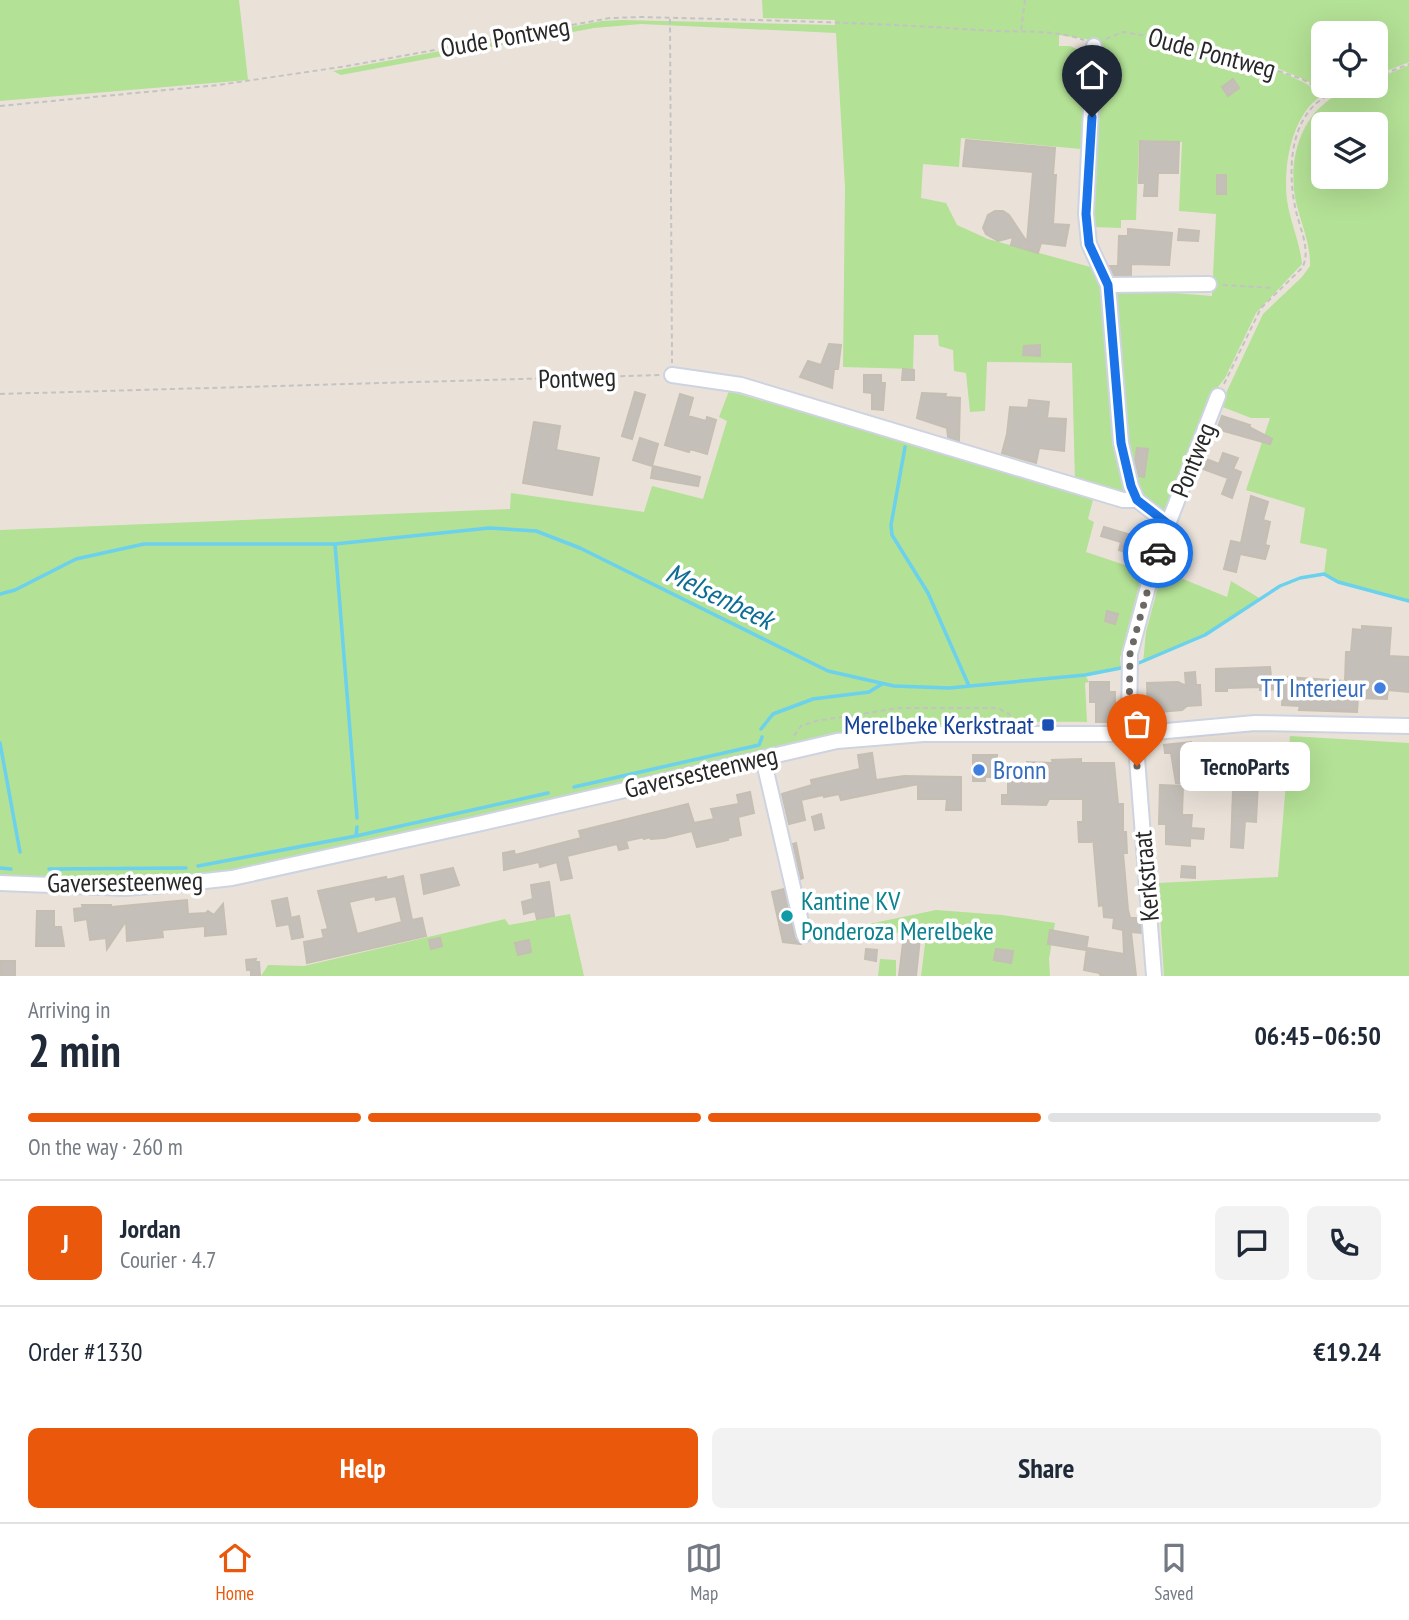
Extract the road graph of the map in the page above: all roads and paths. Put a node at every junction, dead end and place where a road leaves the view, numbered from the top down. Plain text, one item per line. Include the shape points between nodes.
1 (1025, 0) edge
2 (670, 18) junction
3 (1021, 31) junction
4 (1094, 46) junction
5 (1409, 64) edge
6 (1388, 72) edge
7 (1311, 84) edge
8 (1323, 98) edge
9 (0, 106) edge
10 (1209, 284) joint
11 (1108, 285) junction
12 (1274, 288) dead end
13 (672, 375) junction
14 (0, 394) edge
15 (1218, 396) joint
16 (1137, 500) junction
17 (1168, 524) junction
18 (1409, 726) edge
19 (1133, 734) junction
20 (1019, 735) junction
21 (792, 751) junction
22 (763, 758) junction
23 (0, 883) edge
24 (804, 935) dead end
25 (1154, 976) edge

1 - 3 path
2 - 3 path, Oude Pontweg
2 - 9 path, Oude Pontweg via 610,18 219,85
2 - 13 path
3 - 4 path, Oude Pontweg via 1072,37
4 - 7 path, Oude Pontweg via 1123,32 1159,38 1276,69
4 - 11 street via 1086,214 1089,244
5 - 6 path
8 - 15 path via 1306,116 1290,180 1304,266 1261,308
10 - 11 street
10 - 12 path
11 - 16 street, Pontweg via 1121,443
13 - 14 path, Pontweg
13 - 16 street, Pontweg via 741,385 1123,500
15 - 17 street, Pontweg
16 - 17 street, Pontweg
17 - 19 street, Pontweg via 1130,654 1129,725
18 - 19 street, Gaversesteenweg via 1255,723
19 - 20 street, Gaversesteenweg
19 - 25 street, Kerkstraat
20 - 21 street, Gaversesteenweg via 890,736
20 - 21 path via 1009,714 998,708 900,708 801,726 794,734
21 - 22 street, Gaversesteenweg
22 - 23 street, Gaversesteenweg via 232,877 125,888
22 - 24 street

